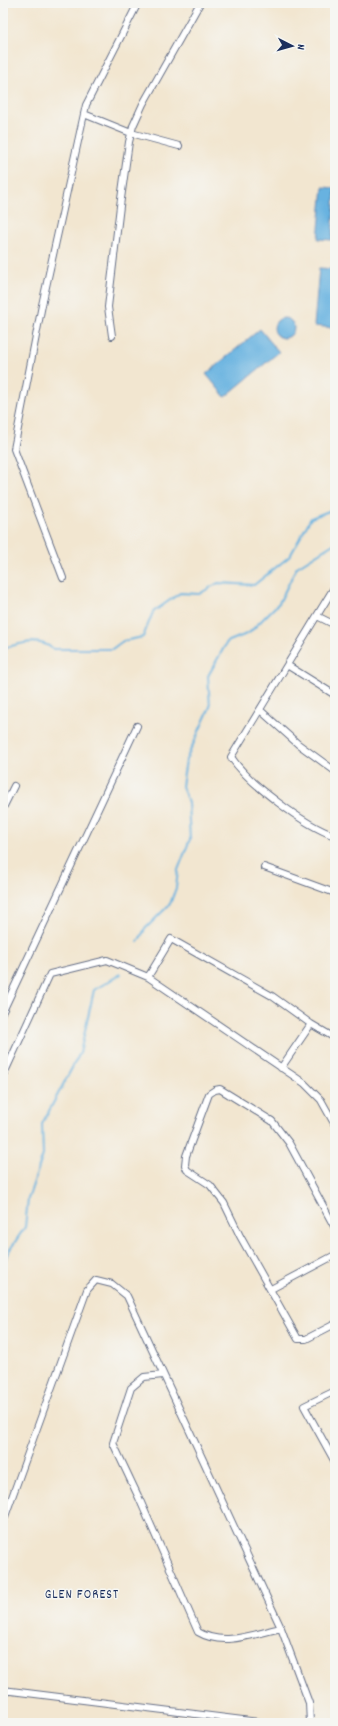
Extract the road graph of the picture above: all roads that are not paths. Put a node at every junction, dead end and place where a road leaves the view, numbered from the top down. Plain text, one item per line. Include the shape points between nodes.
1 (138, 3) edge
2 (200, 3) edge
3 (84, 114) junction
4 (131, 133) junction
5 (179, 146) dead end
6 (112, 336) dead end
7 (63, 578) dead end
8 (335, 586) edge
9 (317, 616) junction
10 (335, 625) edge
11 (287, 665) junction
12 (335, 695) edge
13 (260, 710) junction
14 (137, 726) dead end
15 (335, 771) edge
16 (14, 786) dead end
17 (3, 808) edge
18 (335, 836) edge
19 (264, 867) dead end
20 (335, 893) edge
21 (148, 977) junction
22 (3, 1011) edge
23 (311, 1024) junction
24 (335, 1038) edge
25 (281, 1068) junction
26 (3, 1076) edge
27 (335, 1125) edge
28 (335, 1228) edge
29 (335, 1255) edge
30 (271, 1289) junction
31 (335, 1324) edge
32 (163, 1375) junction
33 (335, 1391) edge
34 (335, 1462) edge
35 (3, 1522) edge
36 (335, 1593) edge
37 (335, 1603) edge
38 (281, 1628) junction
39 (4, 1690) edge
40 (3, 1714) edge
41 (266, 1723) edge
42 (310, 1723) edge

1 - 3 street via 86,105
2 - 4 street via 142,104
3 - 4 street
3 - 7 street via 14,448
4 - 5 street
4 - 6 street via 108,307
8 - 9 street
9 - 10 street
9 - 11 street
11 - 12 street
11 - 13 street
13 - 15 street via 298,744
13 - 18 street via 230,757 239,769 282,805 311,825
14 - 22 street
16 - 17 street
19 - 20 street
21 - 23 street via 171,939 272,996
21 - 25 street
21 - 26 street via 107,960 50,974
23 - 24 street
23 - 25 street
25 - 27 street via 304,1083 321,1100
28 - 30 street via 289,1143 272,1121 220,1090 209,1094 185,1165 187,1170 210,1185 222,1200
29 - 30 street
30 - 31 street via 298,1339 306,1339
32 - 35 street via 127,1296 112,1284 96,1280 87,1290
32 - 38 street
32 - 38 street via 144,1378 131,1388 113,1443 198,1632 206,1637 228,1640
33 - 34 street via 304,1406
36 - 37 street
38 - 42 street via 309,1703
39 - 40 street
39 - 41 street

